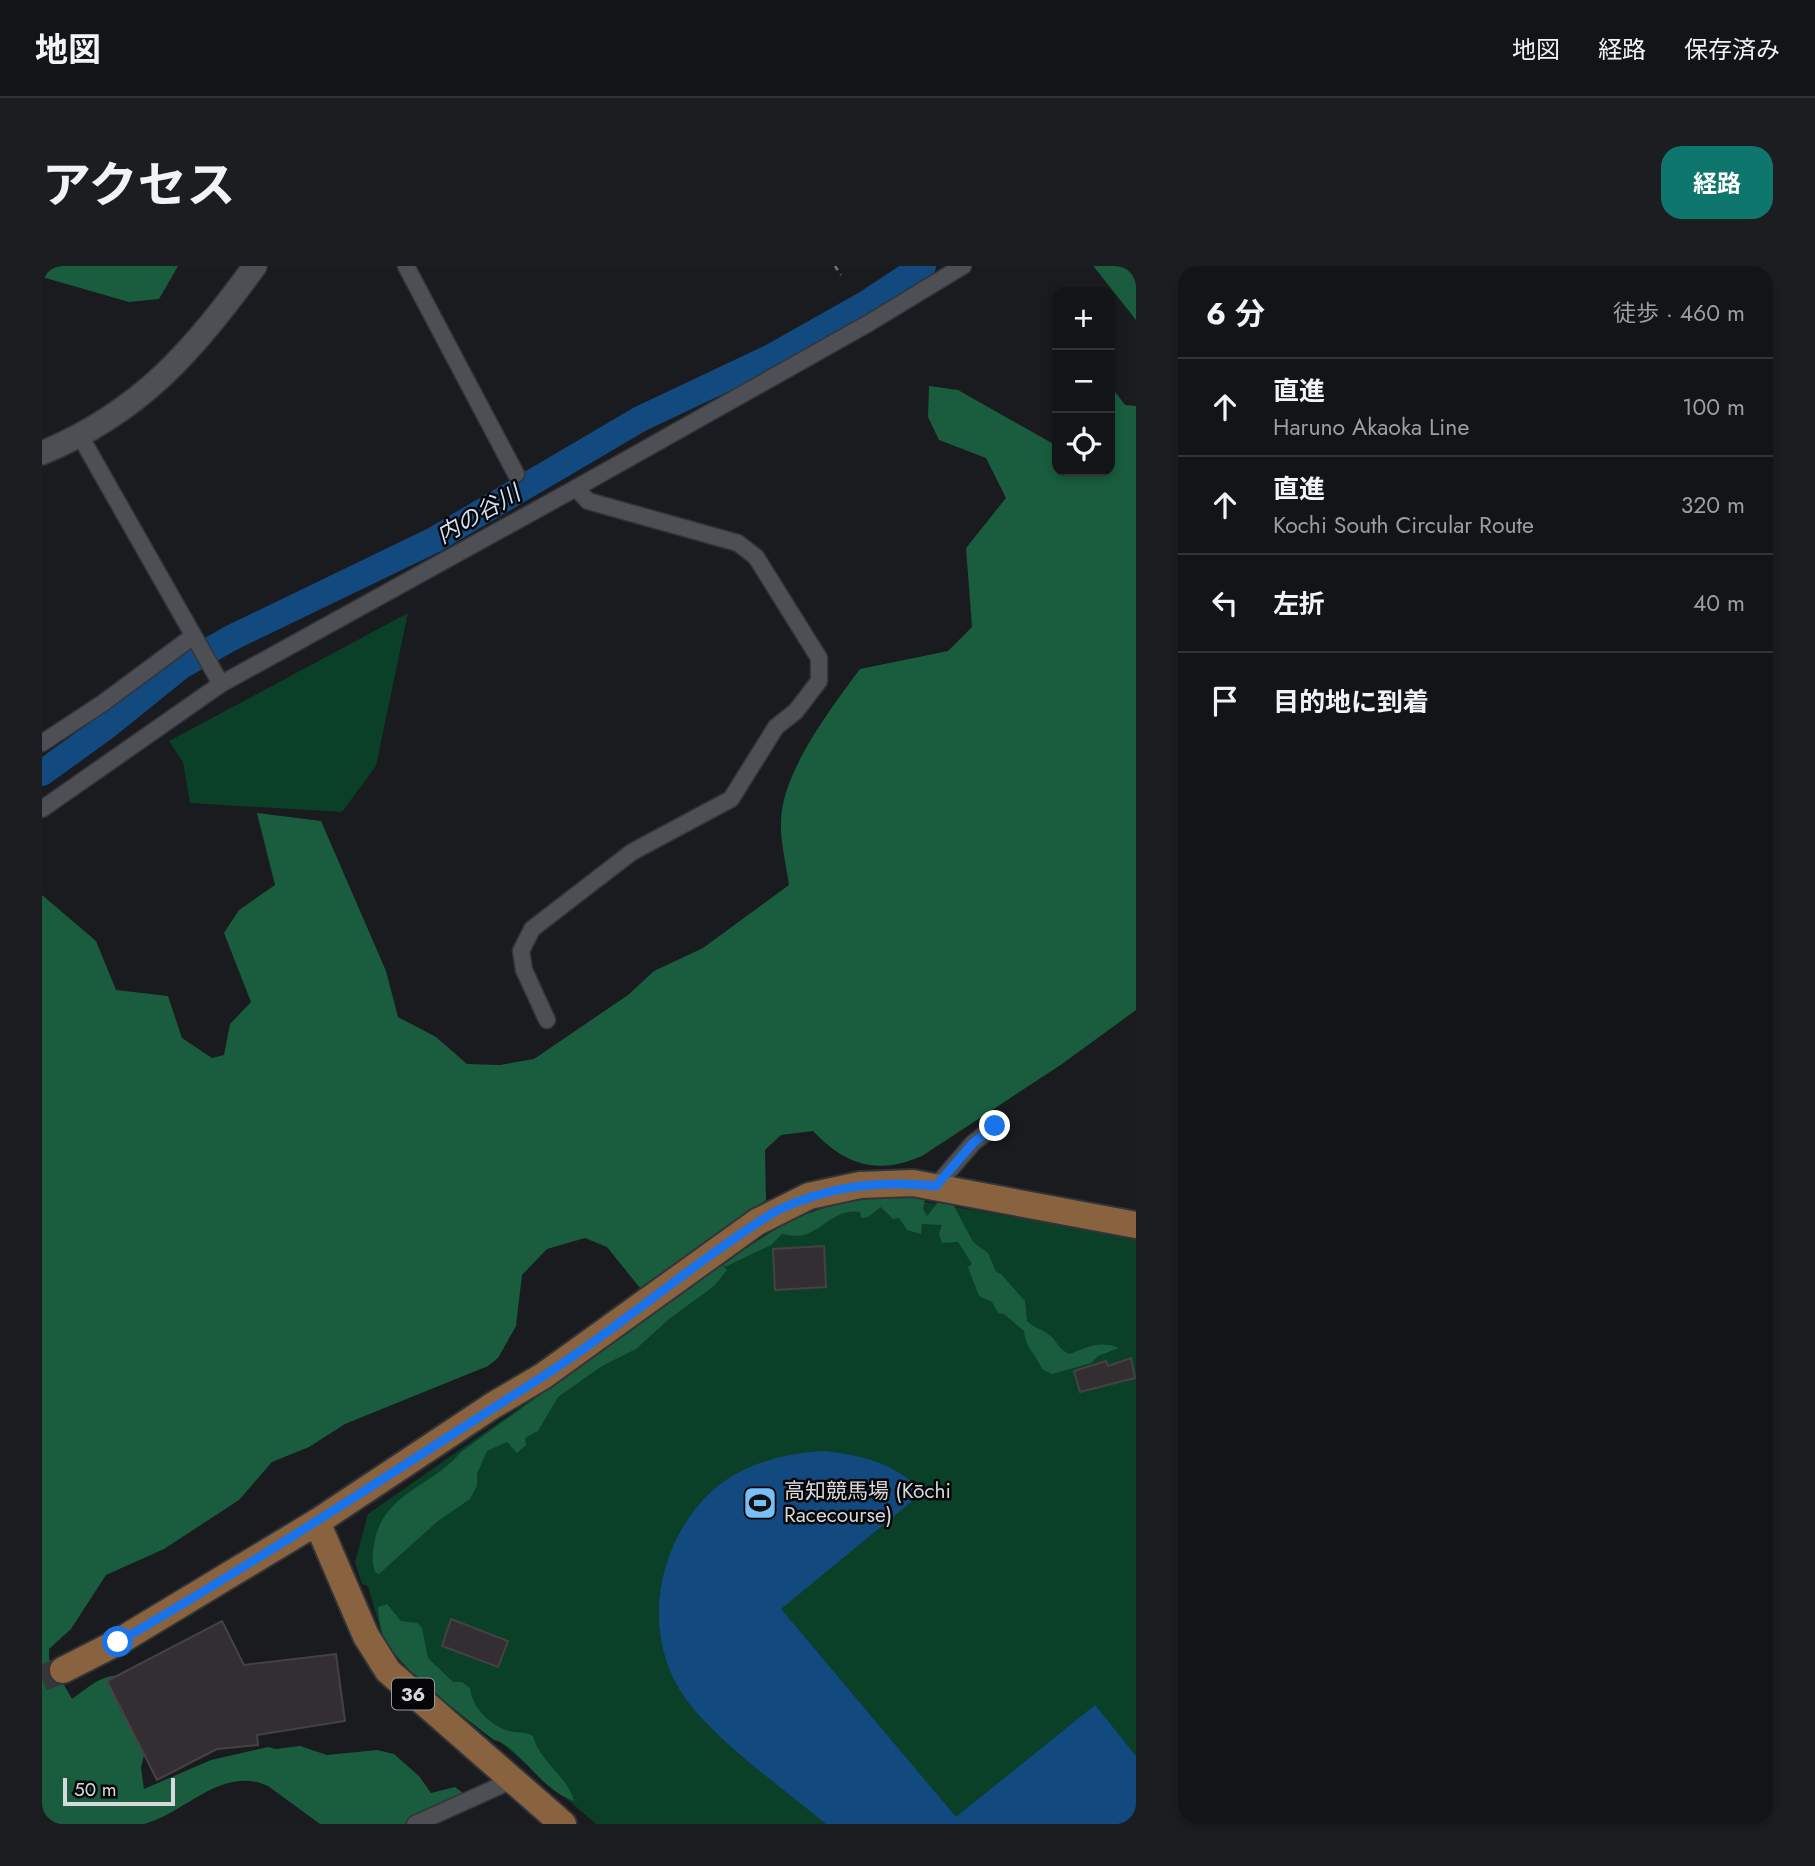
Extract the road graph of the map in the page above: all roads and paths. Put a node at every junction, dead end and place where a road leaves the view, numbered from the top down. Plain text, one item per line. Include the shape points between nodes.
1 (256, 266) edge
2 (406, 266) edge
3 (835, 266) edge
4 (963, 266) edge
5 (841, 275) dead end
6 (79, 434) junction
7 (42, 453) edge
8 (516, 474) dead end
9 (576, 488) junction
10 (194, 640) junction
11 (218, 680) junction
12 (42, 743) edge
13 (42, 809) edge
14 (547, 1020) dead end
15 (995, 1126) dead end
16 (936, 1186) junction
17 (1136, 1224) edge
18 (317, 1522) junction
19 (63, 1670) tunnel mouth
20 (513, 1780) junction
21 (415, 1824) edge
22 (562, 1824) edge

1 - 6 street via 202,337 165,376
2 - 8 street
3 - 5 path
4 - 9 street
6 - 7 street
6 - 10 street
9 - 11 street
9 - 14 street via 588,501 738,542 757,558 819,658 819,681 796,711 776,727 731,799 632,852 532,929 521,951 524,970
10 - 11 street
10 - 12 street
11 - 13 street
15 - 16 street via 973,1143
16 - 17 main road
16 - 18 main road via 881,1183 842,1187 776,1211 543,1376
18 - 19 main road
18 - 20 main road, 36 via 365,1633 388,1671
20 - 21 street
20 - 22 main road, 36

